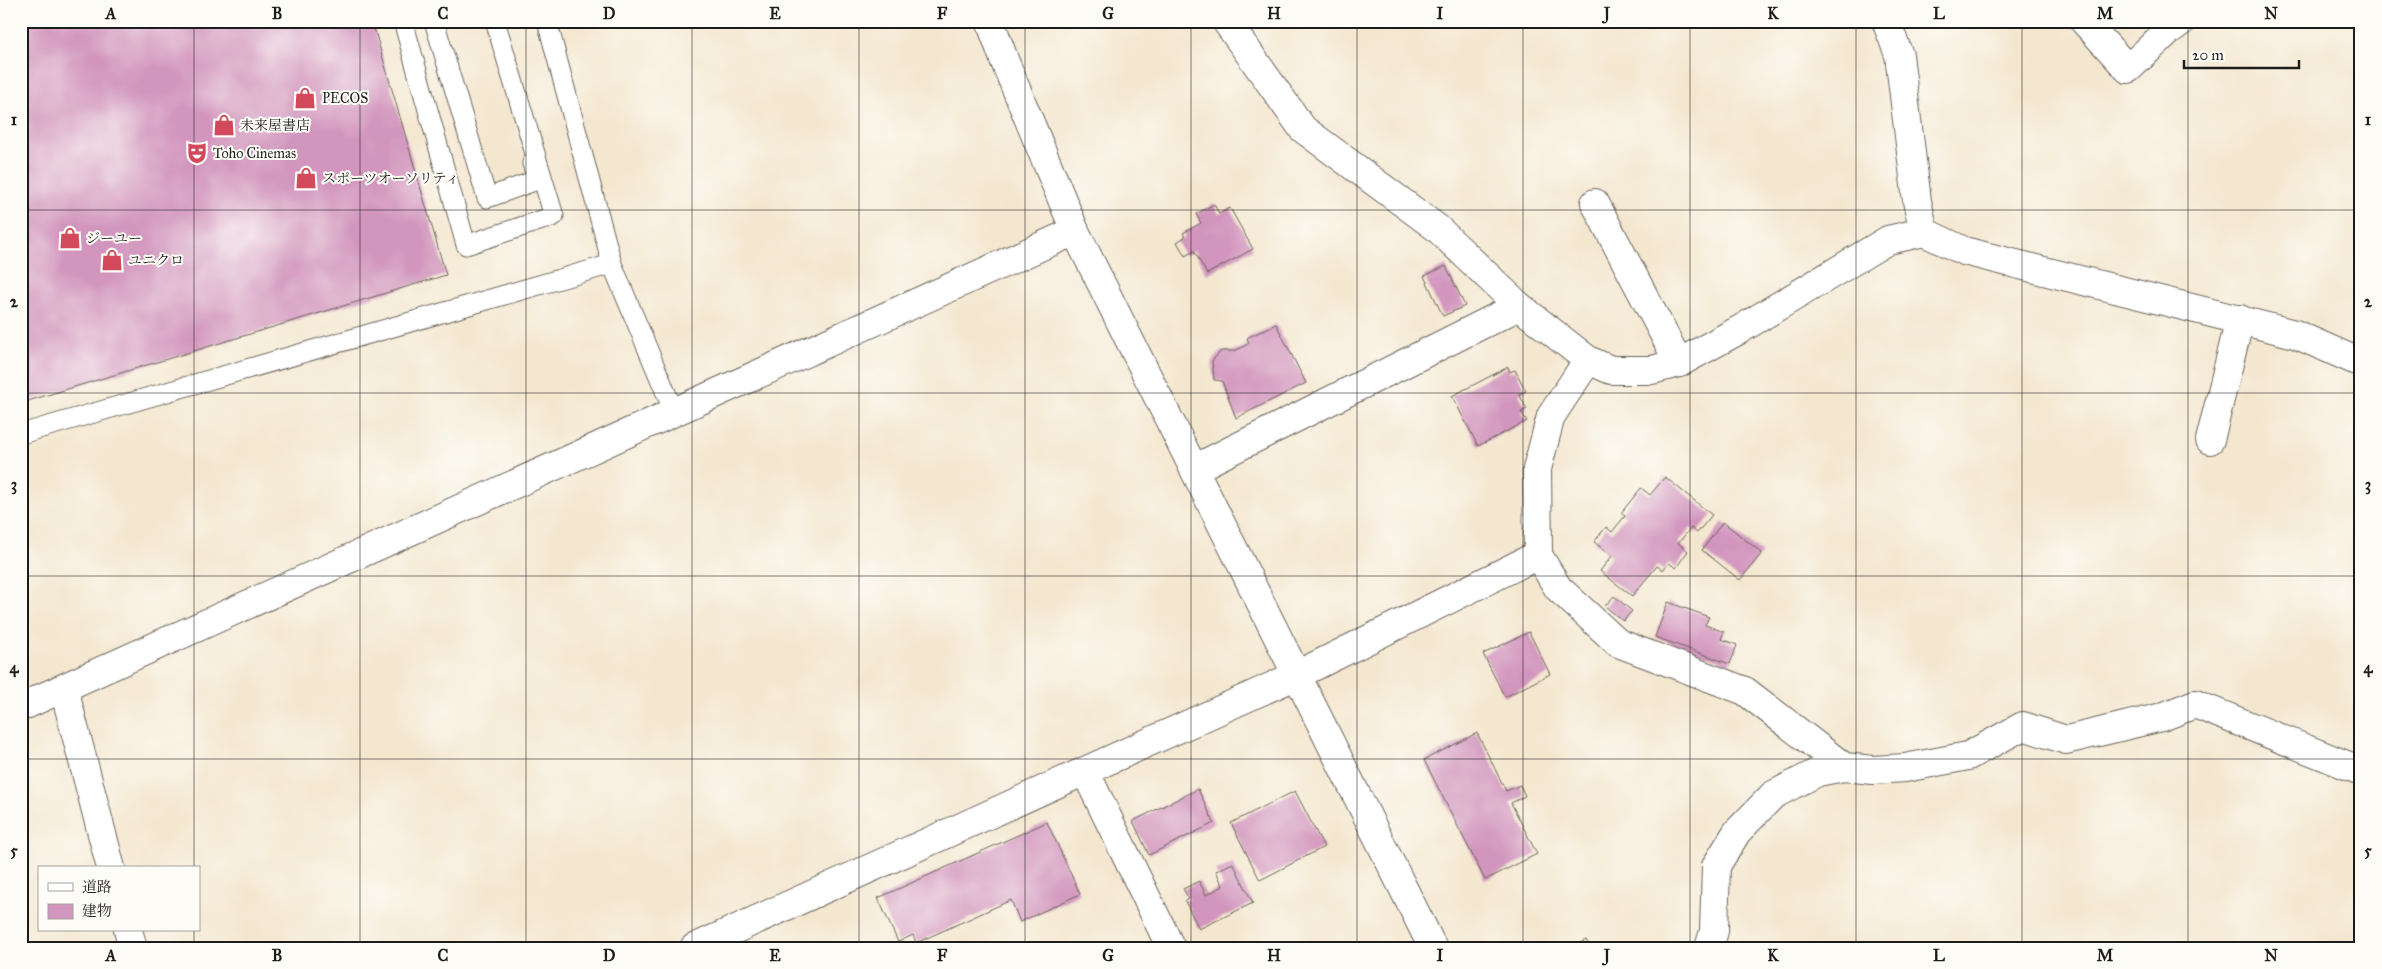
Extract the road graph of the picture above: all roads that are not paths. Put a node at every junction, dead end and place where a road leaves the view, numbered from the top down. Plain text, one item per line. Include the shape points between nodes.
1 (403, 21) edge
2 (434, 21) edge
3 (495, 21) edge
4 (547, 21) edge
5 (990, 21) edge
6 (1226, 21) edge
7 (1886, 21) edge
8 (2084, 21) edge
9 (2182, 21) edge
10 (1595, 203) dead end
11 (1075, 231) junction
12 (1924, 232) junction
13 (612, 264) junction
14 (1519, 306) junction
15 (2240, 319) junction
16 (1588, 360) junction
17 (1678, 363) junction
18 (2361, 363) edge
19 (674, 412) junction
20 (21, 434) edge
21 (2210, 440) dead end
22 (1196, 468) junction
23 (1538, 555) junction
24 (1297, 675) junction
25 (64, 688) junction
26 (21, 707) edge
27 (1844, 767) junction
28 (1085, 771) junction
29 (2361, 771) edge
30 (111, 866) edge
31 (128, 932) edge
32 (698, 947) edge
33 (132, 948) edge
34 (1171, 948) edge
35 (1434, 948) edge
36 (1708, 948) edge

1 - 3 lane via 466,245 554,216
2 - 3 lane via 487,198 537,180
4 - 13 lane
5 - 11 street
6 - 14 street via 1303,129 1437,228
7 - 12 street via 1899,55
8 - 9 street via 2128,69
10 - 17 street
11 - 19 street
11 - 22 street
12 - 15 street via 1964,252
12 - 17 street via 1888,240
13 - 19 lane
13 - 20 lane
14 - 16 street
14 - 22 street
15 - 18 street via 2295,334
15 - 21 street
16 - 17 street via 1611,370 1652,370
16 - 23 street via 1551,416 1537,469
19 - 25 street
22 - 24 street
23 - 24 street
23 - 27 street via 1558,588 1618,643 1745,691
24 - 28 street
24 - 35 street
25 - 26 street
25 - 30 street
27 - 29 street via 1873,770 1905,768 1968,756 2023,726 2066,740 2162,717 2195,704
27 - 36 street via 1818,772 1772,795 1737,832 1716,866 1714,931
28 - 32 street
28 - 34 street
31 - 33 street

